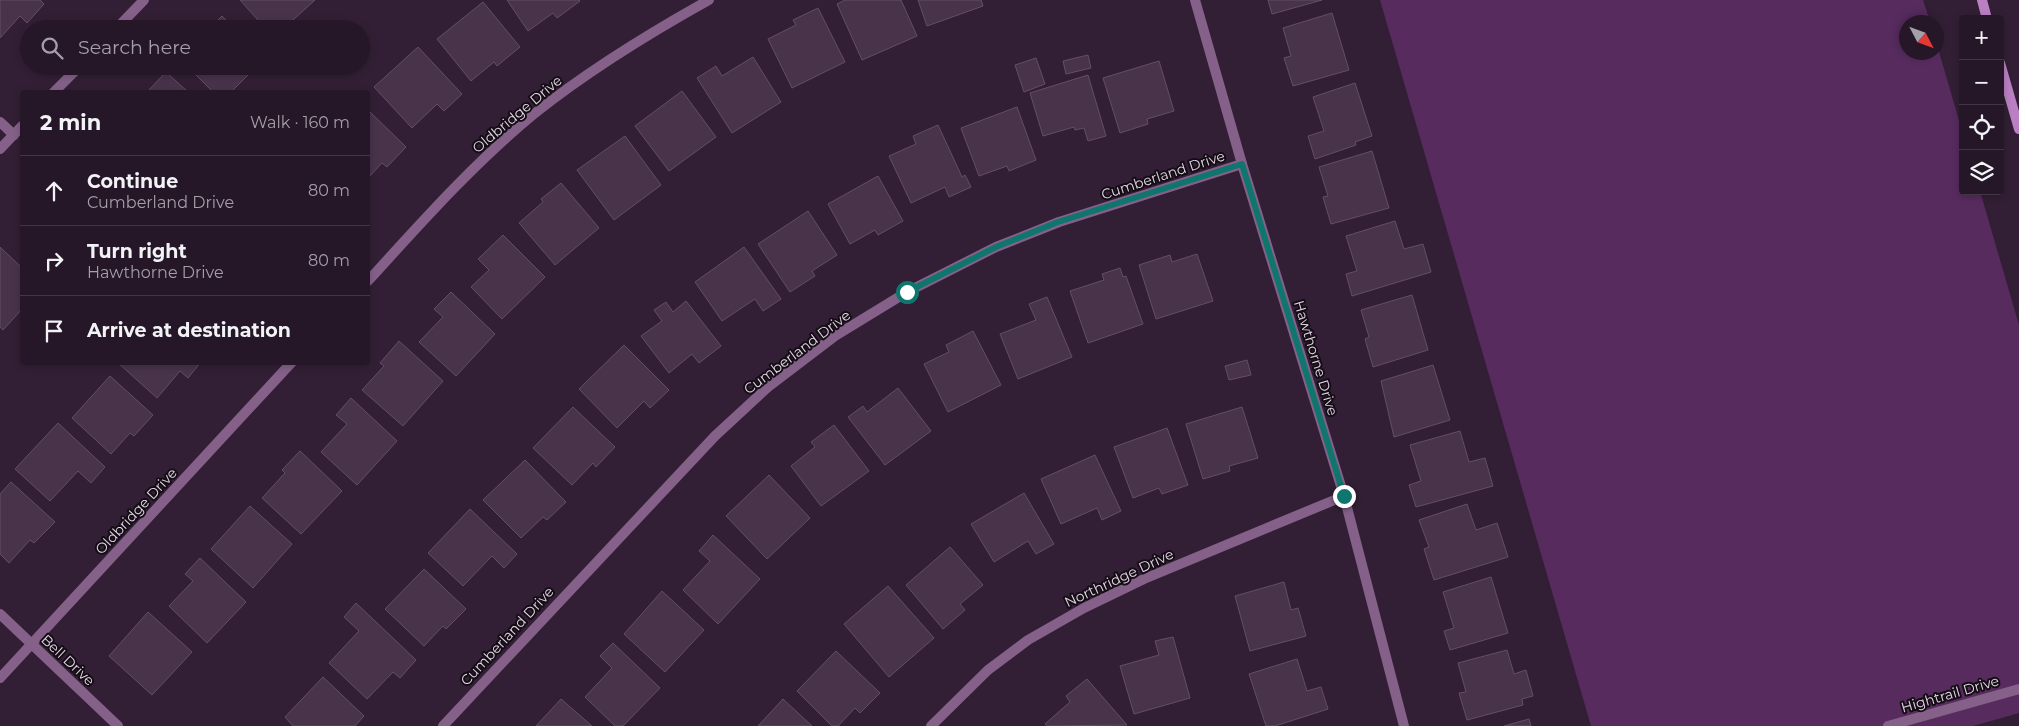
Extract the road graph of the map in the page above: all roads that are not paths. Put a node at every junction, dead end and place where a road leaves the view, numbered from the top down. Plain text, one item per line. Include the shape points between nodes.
1 (144, 0) edge
2 (710, 0) edge
3 (1195, 0) edge
4 (1982, 0) edge
5 (1986, 15) edge
6 (125, 20) edge
7 (71, 75) edge
8 (2004, 78) edge
9 (56, 90) edge
10 (0, 122) edge
11 (20, 128) edge
12 (2019, 129) edge
13 (14, 135) junction
14 (0, 149) edge
15 (1242, 164) junction
16 (370, 279) edge
17 (289, 365) edge
18 (1344, 496) junction
19 (0, 614) edge
20 (31, 644) junction
21 (0, 678) edge
22 (2019, 689) edge
23 (118, 726) edge
24 (443, 726) edge
25 (932, 726) edge
26 (1404, 726) edge
27 (1888, 726) edge

1 - 6 street
2 - 16 street, Oldbridge Drive via 634,43 533,114 459,182
3 - 15 street, Hawthorne Drive
4 - 5 main road
7 - 9 street
8 - 12 main road
10 - 13 street
11 - 13 street
13 - 14 street
15 - 18 street, Hawthorne Drive
15 - 24 street, Cumberland Drive via 1058,222 996,247 907,292 836,336 768,387 715,436
17 - 20 street, Oldbridge Drive
18 - 25 street, Northridge Drive via 1144,579 1084,608 1028,640 988,670
18 - 26 street, Hawthorne Drive
19 - 20 street, Bell Drive
20 - 21 street, Oldbridge Drive
20 - 23 street, Bell Drive
22 - 27 street, Hightrail Drive

